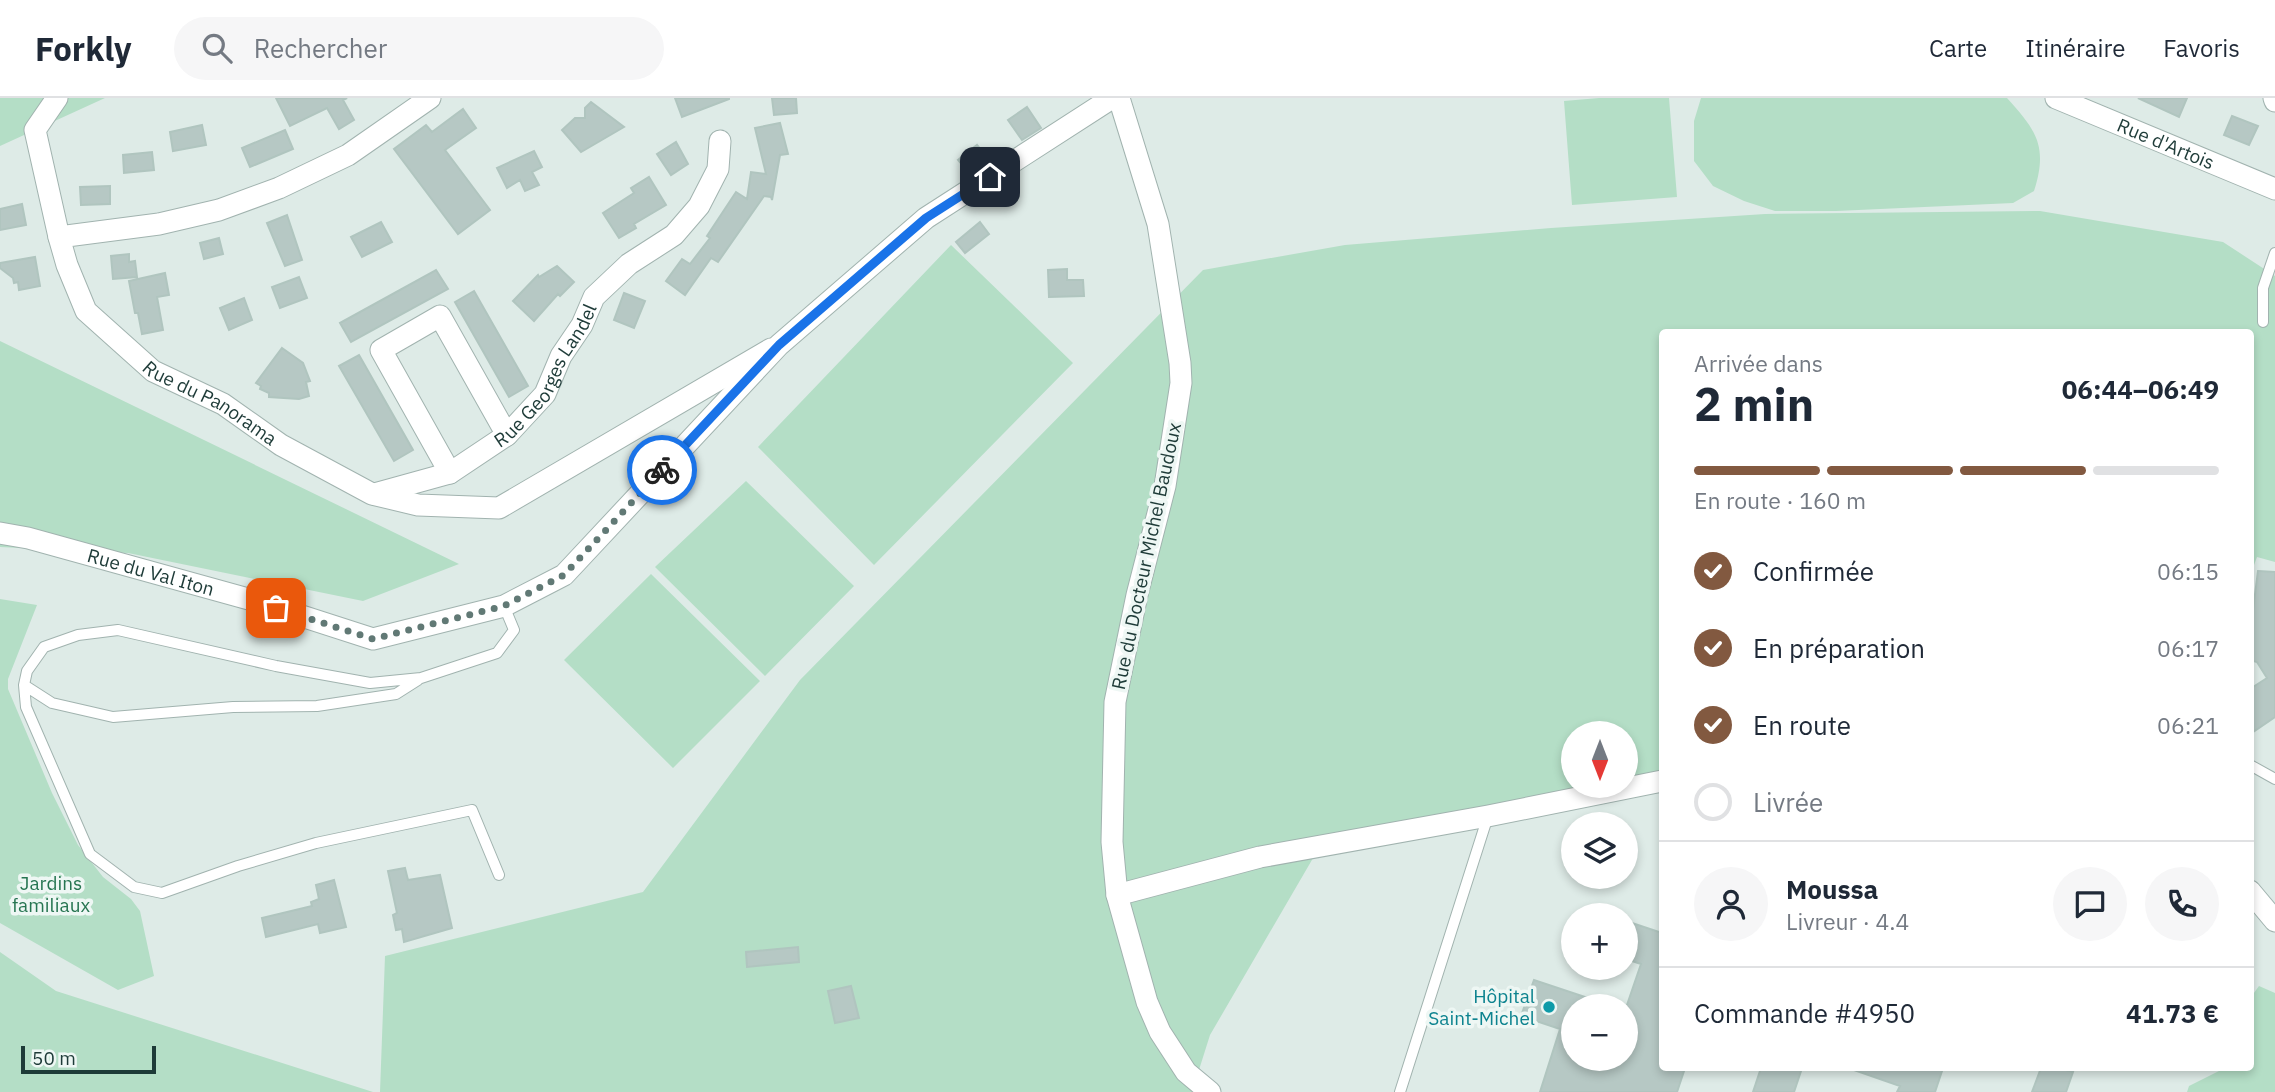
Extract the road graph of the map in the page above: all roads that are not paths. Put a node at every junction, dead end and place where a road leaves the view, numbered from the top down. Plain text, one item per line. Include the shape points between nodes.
1 (57, 98) edge
2 (430, 98) edge
3 (1112, 98) edge
4 (1119, 98) edge
5 (2056, 98) edge
6 (720, 141) dead end
7 (2275, 189) edge
8 (59, 237) junction
9 (2275, 253) edge
10 (2263, 322) dead end
11 (779, 345) junction
12 (507, 435) junction
13 (450, 473) junction
14 (372, 494) junction
15 (0, 533) edge
16 (504, 606) junction
17 (421, 678) junction
18 (24, 685) junction
19 (2254, 767) edge
20 (2275, 779) edge
21 (1659, 782) edge
22 (1488, 816) junction
23 (499, 875) dead end
24 (1117, 895) junction
25 (2254, 896) edge
26 (2275, 921) edge
27 (1210, 1092) edge
28 (1400, 1092) edge

1 - 8 street, Rue du Panorama via 35,130
2 - 8 street via 348,155 219,211
3 - 11 street, Rue du Val Iton via 926,218
4 - 24 street, Rue du Docteur Michel Baudoux via 1158,224 1181,383 1165,486 1115,702 1112,842
5 - 7 street, Rue d'Artois
6 - 12 street, Rue Georges Landel via 719,169 699,206 674,236 629,264 594,297 545,394
8 - 14 street, Rue du Panorama via 86,311 153,371 223,404 281,445
9 - 10 lane via 2263,288
11 - 14 street, Rue du Panorama via 499,508 418,505
11 - 16 street, Rue du Val Iton via 564,575
12 - 13 street, Rue Georges Landel
12 - 13 street via 440,316 381,350
13 - 14 street, Rue Georges Landel
15 - 16 street, Rue du Val Iton via 252,600 373,639
16 - 17 lane via 514,630 497,653
17 - 18 lane via 396,694 317,706 233,707 113,717 52,703
17 - 18 lane via 370,683 118,630 78,635 44,647 27,671
18 - 23 lane via 26,707 90,854 134,887 162,893 316,843 472,810
19 - 20 lane
21 - 22 street
22 - 24 street via 1260,857
22 - 28 lane
24 - 27 street, Rue du Docteur Michel Baudoux via 1160,1032 1186,1072
25 - 26 street

